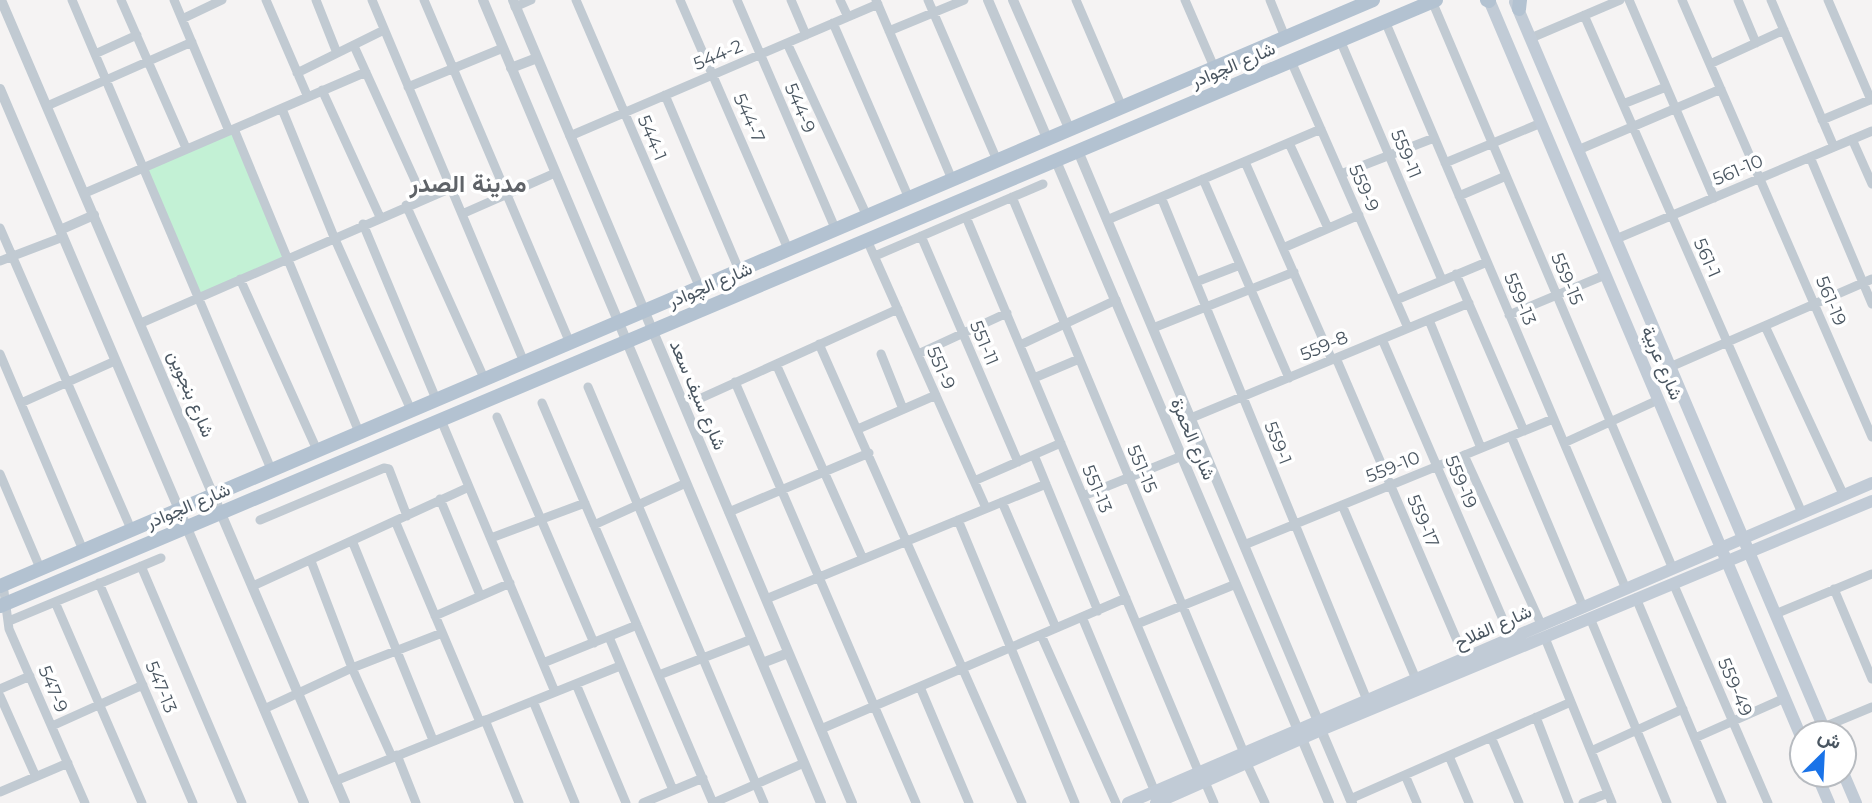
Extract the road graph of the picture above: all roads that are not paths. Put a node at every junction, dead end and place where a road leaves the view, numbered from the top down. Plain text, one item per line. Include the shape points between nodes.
1 (1, 0) edge
2 (72, 0) edge
3 (121, 0) edge
4 (174, 0) edge
5 (222, 0) edge
6 (266, 0) edge
7 (316, 0) edge
8 (372, 0) edge
9 (424, 0) edge
10 (483, 0) edge
11 (531, 0) edge
12 (576, 0) edge
13 (680, 0) edge
14 (737, 0) edge
15 (791, 0) edge
16 (841, 0) edge
17 (928, 0) edge
18 (964, 0) edge
19 (988, 0) edge
20 (1013, 0) edge
21 (1076, 0) edge
22 (1185, 0) edge
23 (1270, 0) edge
24 (1373, 0) edge
25 (1488, 0) edge
26 (1620, 0) edge
27 (1629, 0) edge
28 (1682, 0) edge
29 (1738, 0) edge
30 (1771, 0) edge
31 (1828, 0) edge
32 (1434, 1) edge
33 (877, 2) edge
34 (514, 3) edge
35 (1518, 3) edge
36 (933, 12) junction
37 (1584, 15) junction
38 (848, 17) junction
39 (182, 19) junction
40 (1385, 21) junction
41 (833, 23) junction
42 (384, 30) junction
43 (1784, 30) junction
44 (889, 31) junction
45 (806, 34) junction
46 (136, 35) junction
47 (1285, 37) junction
48 (1531, 38) junction
49 (1340, 40) junction
50 (192, 42) junction
51 (788, 43) junction
52 (1756, 43) junction
53 (354, 46) junction
54 (503, 48) junction
55 (337, 53) junction
56 (95, 54) junction
57 (760, 54) junction
58 (537, 58) junction
59 (148, 61) junction
60 (1228, 61) junction
61 (1291, 61) junction
62 (1710, 64) junction
63 (511, 68) junction
64 (1214, 68) junction
65 (453, 69) junction
66 (366, 72) junction
67 (297, 73) junction
68 (712, 75) junction
69 (106, 80) junction
70 (1238, 83) junction
71 (408, 87) junction
72 (1666, 87) junction
73 (0, 89) edge
74 (1721, 89) junction
75 (322, 90) junction
76 (307, 95) junction
77 (665, 95) junction
78 (1872, 100) edge
79 (1623, 104) junction
80 (47, 106) junction
81 (1122, 107) junction
82 (282, 109) junction
83 (1675, 109) junction
84 (624, 113) junction
85 (1822, 120) junction
86 (1541, 123) junction
87 (1633, 127) junction
88 (1069, 128) junction
89 (1321, 129) junction
90 (232, 130) junction
91 (1872, 131) edge
92 (570, 136) junction
93 (1047, 138) junction
94 (1434, 138) junction
95 (1852, 139) junction
96 (1289, 143) junction
97 (1492, 143) junction
98 (1834, 147) junction
99 (186, 148) junction
100 (1578, 150) junction
101 (1078, 151) junction
102 (1390, 155) junction
103 (1810, 157) junction
104 (996, 158) junction
105 (1056, 160) junction
106 (1245, 162) junction
107 (1445, 163) junction
108 (144, 168) junction
109 (555, 173) junction
110 (1341, 174) junction
111 (1506, 176) junction
112 (951, 177) junction
113 (1761, 178) junction
114 (1203, 179) junction
115 (1043, 184) dead end
116 (1872, 184) edge
117 (451, 188) junction
118 (85, 193) junction
119 (507, 195) junction
120 (908, 196) junction
121 (1459, 196) junction
122 (1012, 197) junction
123 (1161, 197) junction
124 (423, 198) junction
125 (1713, 198) junction
126 (406, 205) junction
127 (462, 214) junction
128 (866, 214) junction
129 (94, 215) junction
130 (1359, 215) junction
131 (1672, 215) junction
132 (380, 217) junction
133 (966, 217) junction
134 (1107, 220) junction
135 (363, 224) junction
136 (0, 228) edge
137 (835, 228) junction
138 (1328, 228) junction
139 (61, 233) junction
140 (921, 236) junction
141 (334, 237) junction
142 (1616, 239) junction
143 (867, 240) junction
144 (1283, 248) junction
145 (788, 249) junction
146 (13, 256) junction
147 (874, 256) junction
148 (287, 258) junction
149 (0, 261) edge
150 (1487, 262) junction
151 (1240, 265) junction
152 (740, 270) junction
153 (1294, 272) junction
154 (1456, 274) junction
155 (1605, 275) junction
156 (240, 279) junction
157 (1442, 280) junction
158 (1868, 281) edge
159 (1196, 282) junction
160 (700, 288) junction
161 (1251, 290) junction
162 (1639, 293) junction
163 (1557, 295) junction
164 (198, 297) junction
165 (1116, 300) junction
166 (1396, 300) junction
167 (1617, 302) junction
168 (1469, 303) junction
169 (1816, 304) junction
170 (1872, 304) edge
171 (1206, 308) junction
172 (898, 309) junction
173 (644, 311) junction
174 (1007, 313) junction
175 (1509, 315) junction
176 (1429, 320) junction
177 (141, 323) junction
178 (618, 323) junction
179 (1065, 324) junction
180 (1765, 326) junction
181 (1153, 328) junction
182 (1408, 328) junction
183 (652, 331) junction
184 (963, 334) junction
185 (1382, 339) junction
186 (626, 342) junction
187 (1727, 342) junction
188 (570, 343) junction
189 (819, 344) junction
190 (1020, 345) junction
191 (0, 354) edge
192 (881, 354) dead end
193 (918, 354) junction
194 (1079, 359) junction
195 (1334, 359) junction
196 (116, 361) junction
197 (524, 362) junction
198 (776, 364) junction
199 (1670, 367) junction
200 (10, 378) junction
201 (484, 378) junction
202 (1034, 378) junction
203 (1289, 378) junction
204 (0, 382) edge
205 (735, 382) junction
206 (68, 383) junction
207 (588, 387) dead end
208 (936, 395) junction
209 (1243, 397) junction
210 (436, 399) junction
211 (699, 399) dead end
212 (1658, 400) junction
213 (21, 403) junction
214 (542, 403) dead end
215 (903, 409) junction
216 (411, 410) junction
217 (497, 417) dead end
218 (1191, 418) junction
219 (1553, 419) junction
220 (441, 420) junction
221 (1611, 422) junction
222 (858, 429) junction
223 (1524, 431) junction
224 (359, 432) junction
225 (1511, 436) junction
226 (1872, 437) edge
227 (1061, 443) junction
228 (1564, 443) junction
229 (1481, 448) junction
230 (317, 450) junction
231 (869, 453) junction
232 (1034, 455) junction
233 (1464, 455) junction
234 (1182, 456) junction
235 (1018, 462) junction
236 (339, 463) junction
237 (1437, 467) junction
238 (271, 469) junction
239 (1213, 470) junction
240 (823, 472) junction
241 (0, 474) edge
242 (1129, 478) junction
243 (1192, 480) junction
244 (348, 481) junction
245 (974, 481) junction
246 (686, 483) junction
247 (1872, 483) edge
248 (1046, 484) junction
249 (1390, 485) junction
250 (469, 487) junction
251 (781, 490) junction
252 (215, 494) junction
253 (1083, 496) junction
254 (1844, 496) junction
255 (440, 499) junction
256 (1872, 501) edge
257 (1002, 502) junction
258 (584, 503) junction
259 (638, 504) junction
260 (1342, 505) junction
261 (986, 508) junction
262 (178, 509) junction
263 (223, 512) junction
264 (729, 512) junction
265 (1802, 513) junction
266 (1733, 514) junction
267 (407, 516) junction
268 (540, 519) junction
269 (260, 520) dead end
270 (958, 520) junction
271 (396, 523) junction
272 (1295, 524) junction
273 (594, 525) junction
274 (1711, 525) junction
275 (186, 528) junction
276 (131, 529) junction
277 (1763, 530) junction
278 (491, 538) junction
279 (1743, 538) junction
280 (908, 541) junction
281 (353, 543) junction
282 (1768, 544) junction
283 (1244, 545) junction
284 (1721, 547) junction
285 (83, 550) junction
286 (1749, 552) junction
287 (1701, 557) junction
288 (161, 558) dead end
289 (863, 559) junction
290 (311, 561) junction
291 (1727, 561) junction
292 (142, 566) junction
293 (40, 568) junction
294 (1710, 568) junction
295 (1673, 569) junction
296 (1872, 574) edge
297 (819, 578) junction
298 (1760, 579) junction
299 (99, 583) junction
300 (510, 583) junction
301 (1673, 583) junction
302 (1736, 583) junction
303 (1236, 584) junction
304 (2, 585) edge
305 (253, 586) junction
306 (1626, 589) junction
307 (1834, 589) junction
308 (480, 595) junction
309 (1126, 598) junction
310 (1636, 598) junction
311 (766, 599) junction
312 (55, 602) junction
313 (3, 605) edge
314 (1182, 606) junction
315 (1098, 611) junction
316 (1586, 613) junction
317 (1776, 614) junction
318 (435, 617) junction
319 (1082, 617) junction
320 (9, 621) junction
321 (1137, 624) junction
322 (1541, 624) junction
323 (637, 625) junction
324 (1056, 628) junction
325 (442, 633) junction
326 (1041, 635) junction
327 (609, 637) junction
328 (1511, 638) junction
329 (1545, 638) junction
330 (752, 639) junction
331 (594, 643) junction
332 (1012, 647) junction
333 (399, 650) junction
334 (788, 653) junction
335 (702, 658) junction
336 (1465, 659) junction
337 (543, 663) junction
338 (762, 663) junction
339 (620, 666) junction
340 (352, 668) junction
341 (964, 668) junction
342 (659, 675) junction
343 (30, 676) junction
344 (1416, 679) junction
345 (1872, 679) edge
346 (576, 684) junction
347 (142, 685) junction
348 (920, 687) junction
349 (0, 689) edge
350 (555, 692) junction
351 (299, 694) junction
352 (0, 696) edge
353 (1784, 698) junction
354 (1367, 700) junction
355 (533, 701) junction
356 (1571, 702) junction
357 (99, 705) junction
358 (877, 705) junction
359 (1872, 707) edge
360 (264, 709) junction
361 (1682, 709) junction
362 (1536, 717) junction
363 (1793, 719) edge
364 (1820, 719) edge
365 (1847, 719) edge
366 (482, 721) junction
367 (1733, 722) junction
368 (52, 726) junction
369 (1320, 726) junction
370 (1636, 729) junction
371 (821, 730) junction
372 (1300, 734) junction
373 (1490, 737) junction
374 (1695, 738) junction
375 (433, 740) junction
376 (1591, 751) junction
377 (394, 756) junction
378 (1449, 756) junction
379 (1245, 758) junction
380 (68, 763) junction
381 (804, 763) junction
382 (1405, 775) junction
383 (36, 777) junction
384 (1202, 777) junction
385 (703, 778) junction
386 (335, 781) junction
387 (756, 785) junction
388 (673, 790) junction
389 (0, 792) edge
390 (1608, 793) junction
391 (1162, 799) edge
392 (658, 800) edge
393 (1351, 801) edge
394 (85, 803) edge
395 (142, 803) edge
396 (193, 803) edge
397 (242, 803) edge
398 (304, 803) edge
399 (345, 803) edge
400 (416, 803) edge
401 (519, 803) edge
402 (575, 803) edge
403 (626, 803) edge
404 (643, 803) edge
405 (713, 803) edge
406 (764, 803) edge
407 (821, 803) edge
408 (852, 803) edge
409 (916, 803) edge
410 (969, 803) edge
411 (1023, 803) edge
412 (1074, 803) edge
413 (1116, 803) edge
414 (1128, 803) edge
415 (1214, 803) edge
416 (1265, 803) edge
417 (1329, 803) edge
418 (1417, 803) edge
419 (1469, 803) edge
420 (1519, 803) edge
421 (1569, 803) edge
422 (1583, 803) edge
423 (1612, 803) edge
424 (1667, 803) edge
425 (1722, 803) edge
426 (1768, 803) edge

1 - 80 street, شارع بنجوين
2 - 56 street
3 - 46 street
4 - 39 street
5 - 39 street
6 - 67 street
7 - 55 street
8 - 42 street
9 - 65 street
10 - 54 street
11 - 34 street
12 - 84 street, 544-1
13 - 68 street, 544-7
14 - 57 street, 544-9
15 - 45 street
16 - 38 street
17 - 36 street
18 - 36 street
19 - 93 street
20 - 88 street
21 - 81 street
22 - 64 street
23 - 47 street
24 - 47 main road, شارع الچوادر
25 - 86 main road, شارع عربية
26 - 37 street
27 - 72 street
28 - 62 street, 561-19
29 - 52 street
30 - 43 street
31 - 78 street
32 - 40 main road, شارع الچوادر
32 - 97 street, 559-15
33 - 38 street, 544-2
33 - 44 street
34 - 58 street, شارع سيف سعد
35 - 48 main road, شارع عربية
36 - 44 street
36 - 104 street
37 - 48 street
37 - 79 street, 561-1
38 - 41 street, 544-2
39 - 50 street
40 - 49 main road, شارع الچوادر
40 - 94 street, 559-13
41 - 45 street, 544-2
41 - 120 street
42 - 53 street
42 - 71 street
43 - 52 street
43 - 85 street
44 - 112 street
45 - 51 street, 544-2
46 - 56 street
46 - 59 street
47 - 60 main road, شارع الچوادر
48 - 100 main road, شارع عربية
49 - 61 main road, شارع الچوادر
49 - 102 street, 559-11
50 - 59 street
50 - 90 street
51 - 57 street, 544-2
51 - 128 street
52 - 62 street
53 - 55 street
53 - 66 street
54 - 63 street
54 - 65 street
55 - 67 street
56 - 69 street
57 - 68 street, 544-2
57 - 137 street, 544-9
58 - 63 street
58 - 92 street, شارع سيف سعد
59 - 69 street
59 - 99 street
60 - 64 main road, شارع الچوادر
60 - 70 main road
61 - 70 main road, شارع الچوادر
61 - 89 street, 559-9
62 - 74 street, 561-19
63 - 109 street
64 - 81 main road, شارع الچوادر
65 - 71 street
65 - 119 street
66 - 75 street
66 - 124 street
67 - 76 street
68 - 77 street, 544-2
68 - 145 street, 544-7
69 - 80 street
69 - 108 street
70 - 101 main road, شارع الچوادر
71 - 117 street
72 - 79 street
72 - 83 street
73 - 139 street
74 - 83 street
74 - 113 street, 561-19
75 - 76 street
75 - 132 street
76 - 82 street
77 - 84 street, 544-2
77 - 152 street
78 - 85 street
79 - 87 street, 561-1
80 - 118 street, شارع بنجوين
81 - 88 main road, شارع الچوادر
82 - 90 street
82 - 141 street
83 - 87 street
83 - 125 street
84 - 92 street, 544-2
84 - 160 street, 544-1
85 - 98 street
86 - 97 street
86 - 155 main road, شارع عربية
87 - 100 street
87 - 131 street, 561-1
88 - 93 main road, شارع الچوادر
89 - 96 street
89 - 110 street, 559-9
90 - 99 street
90 - 148 street
91 - 95 street, 561-10
92 - 173 street, شارع سيف سعد
93 - 104 main road, شارع الچوادر
94 - 102 street
94 - 107 street, 559-13
95 - 98 street, 561-10
95 - 116 street
96 - 106 street
96 - 138 street
97 - 107 street
97 - 111 street, 559-15
98 - 103 street, 561-10
99 - 108 street
100 - 142 main road, شارع عربية
101 - 105 main road, شارع الچوادر
101 - 134 street, شارع الحمزة
102 - 110 street
102 - 157 street, 559-11
103 - 113 street, 561-10
103 - 158 street
104 - 112 main road, شارع الچوادر
105 - 143 main road, شارع الچوادر
105 - 165 street, شارع الحمزة
106 - 114 street
106 - 144 street, 559-17
107 - 121 street, 559-13
108 - 118 street
108 - 164 street
109 - 119 street
109 - 178 street
110 - 130 street, 559-9
111 - 121 street
111 - 163 street, 559-15
112 - 120 main road, شارع الچوادر
113 - 125 street, 561-10
113 - 169 street, 561-19
114 - 123 street
114 - 151 street
115 - 122 street
117 - 124 street
117 - 127 street
118 - 129 street, شارع بنجوين
119 - 127 street
119 - 188 street
120 - 128 main road, شارع الچوادر
121 - 150 street, 559-13
122 - 133 street
122 - 179 street, 551-15
123 - 134 street
123 - 159 street, 559-1
124 - 126 street
125 - 131 street, 561-10
126 - 132 street
126 - 201 street
127 - 197 street
128 - 137 main road, شارع الچوادر
129 - 139 street
129 - 177 street, شارع بنجوين
130 - 138 street
130 - 166 street, 559-9
131 - 142 street, 561-10
131 - 187 street, 561-1
132 - 135 street
133 - 140 street
133 - 174 street, 551-13
134 - 181 street, شارع الحمزة
135 - 141 street
135 - 210 street
136 - 146 street
137 - 145 main road, شارع الچوادر
138 - 144 street
139 - 146 street
139 - 196 street
140 - 147 street
140 - 184 street, 551-11
141 - 148 street
141 - 216 street
142 - 162 main road, شارع عربية
143 - 147 street, 551-9
143 - 183 main road, شارع الچوادر
144 - 153 street, 559-17
145 - 152 main road, شارع الچوادر
146 - 149 street
146 - 206 street
147 - 172 street, 551-9
148 - 156 street
148 - 224 street
150 - 154 street
150 - 175 street, 559-13
151 - 159 street
151 - 161 street
152 - 160 main road, شارع الچوادر
153 - 161 street
153 - 195 street, 559-17
154 - 157 street
154 - 168 street
155 - 163 street
155 - 167 main road, شارع عربية
156 - 164 street
156 - 230 street
157 - 166 street
158 - 169 street
158 - 170 street
159 - 171 street, 559-1
160 - 173 main road, شارع الچوادر
161 - 171 street
161 - 203 street
162 - 167 main road
162 - 199 main road, شارع عربية
163 - 175 street
163 - 221 street, 559-15
164 - 177 street
164 - 238 street
165 - 179 street
165 - 234 street, شارع الحمزة
166 - 182 street, 559-9
167 - 212 main road, شارع عربية
168 - 176 street, 559-8
168 - 223 street
169 - 180 street
169 - 226 street, 561-19
171 - 181 street
171 - 209 street, 559-1
172 - 189 street
172 - 193 street, 551-9
173 - 178 main road, شارع الچوادر
173 - 183 street, شارع سيف سعد
174 - 184 street
174 - 190 street, 551-13
175 - 219 street, 559-13
176 - 182 street, 559-8
176 - 229 street
177 - 252 street, شارع بنجوين
178 - 186 street
178 - 188 main road, شارع الچوادر
179 - 190 street
179 - 194 street, 551-15
180 - 187 street
180 - 254 street
181 - 218 street, شارع الحمزة
182 - 185 street, 559-8
183 - 186 main road, شارع الچوادر
183 - 264 street, شارع سيف سعد
184 - 193 street
184 - 235 street, 551-11
185 - 195 street, 559-8
185 - 237 street, 559-19
186 - 220 main road, شارع الچوادر
186 - 246 street
187 - 199 street
187 - 265 street, 561-1
188 - 197 main road, شارع الچوادر
189 - 198 street
189 - 222 street
190 - 202 street, 551-13
191 - 200 street
192 - 215 street
193 - 208 street, 551-9
194 - 202 street
194 - 242 street, 551-15
195 - 203 street, 559-8
195 - 249 street, 559-17
196 - 206 street
196 - 262 street
197 - 201 main road, شارع الچوادر
198 - 205 street
198 - 240 street
199 - 266 main road, شارع عربية
200 - 204 street
200 - 213 street
201 - 210 main road, شارع الچوادر
202 - 227 street, 551-13
203 - 209 street, 559-8
205 - 211 street
205 - 251 street
206 - 213 street
206 - 276 street
207 - 259 street
208 - 215 street
208 - 245 street, 551-9
209 - 218 street, 559-8
209 - 272 street, 559-1
210 - 216 main road, شارع الچوادر
212 - 221 street
212 - 274 main road, شارع عربية
213 - 285 street
214 - 258 street
215 - 222 street
216 - 224 main road, شارع الچوادر
217 - 268 street
218 - 239 street, شارع الحمزة
219 - 223 street, 559-10
219 - 228 street, 559-13
220 - 236 main road, شارع الچوادر
220 - 250 street
221 - 228 street
221 - 295 street, 559-15
222 - 231 street
223 - 225 street, 559-10
224 - 230 main road, شارع الچوادر
225 - 229 street, 559-10
225 - 316 street
227 - 232 street
227 - 253 street, 551-13
228 - 306 street, 559-13
229 - 233 street, 559-10
230 - 238 main road, شارع الچوادر
231 - 240 street
231 - 280 street
232 - 235 street
232 - 248 street
233 - 237 street, 559-10
233 - 322 street
234 - 242 street
234 - 243 street, شارع الحمزة
235 - 245 street
236 - 244 street
236 - 263 main road, شارع الچوادر
237 - 249 street, 559-10
237 - 328 street, 559-19
238 - 252 main road, شارع الچوادر
239 - 243 street
239 - 283 street, شارع الحمزة
240 - 251 street
240 - 289 street
241 - 293 street
242 - 253 street
242 - 314 street, 551-15
243 - 303 street, شارع الحمزة
244 - 267 street via 378,468 389,469
244 - 269 street
245 - 261 street, 551-9
246 - 259 street
246 - 330 street
247 - 254 main road, شارع الفلاح
248 - 257 street
248 - 315 street
249 - 260 street, 559-10
249 - 336 street, 559-17
250 - 255 street
250 - 278 street
251 - 264 street
251 - 297 street
252 - 262 main road, شارع الچوادر
252 - 263 street, شارع بنجوين
253 - 309 street, 551-13
254 - 265 main road, شارع الفلاح
255 - 267 street
255 - 308 street
256 - 282 main road, شارع الفلاح
257 - 261 street
257 - 324 street
258 - 268 street
258 - 273 street
259 - 273 street
259 - 335 street
260 - 272 street, 559-10
260 - 344 street
261 - 270 street
262 - 275 street
262 - 276 main road, شارع الچوادر
263 - 275 main road, شارع الچوادر
263 - 305 street, شارع بنجوين
264 - 311 street, شارع سيف سعد
265 - 277 main road, شارع الفلاح
266 - 277 main road via 1744,525
266 - 279 main road, شارع عربية
267 - 271 street
268 - 278 street
268 - 331 street
270 - 280 street
270 - 332 street
271 - 281 street
271 - 318 street
272 - 283 street, 559-10
272 - 354 street, 559-1
273 - 323 street
274 - 284 main road, شارع عربية
274 - 287 main road via 1713,537
275 - 313 main road, شارع الچوادر
275 - 360 street
276 - 285 main road, شارع الچوادر
277 - 279 main road, شارع الفلاح
278 - 300 street
279 - 284 main road, شارع الفلاح
279 - 286 main road, شارع عربية
280 - 289 street
280 - 341 street
281 - 290 street
281 - 333 street
282 - 286 main road, شارع الفلاح
282 - 298 main road via 1758,567
283 - 369 street, شارع الحمزة
284 - 287 main road, شارع الفلاح
284 - 291 main road, شارع عربية
285 - 293 main road, شارع الچوادر
286 - 291 main road, شارع الفلاح
286 - 298 main road, شارع عربية
287 - 295 main road, شارع الفلاح
288 - 292 street
289 - 297 street
290 - 305 street
290 - 340 street
291 - 294 main road, شارع الفلاح
291 - 302 main road, شارع عربية
292 - 299 street
292 - 397 street
293 - 304 main road, شارع الچوادر
294 - 301 main road, شارع الفلاح
294 - 302 main road via 1721,569
295 - 306 main road, شارع الفلاح
296 - 307 street
297 - 311 street
297 - 358 street
298 - 317 main road, شارع عربية
299 - 312 street
299 - 347 street, 547-13
300 - 308 street
300 - 337 street
301 - 310 main road, شارع الفلاح
301 - 367 street, 559-49
302 - 353 main road, شارع عربية
303 - 314 street
303 - 372 street, شارع الحمزة
304 - 313 street, 547-9
305 - 351 street, شارع بنجوين
306 - 316 main road, شارع الفلاح
307 - 317 street
307 - 345 street
308 - 318 street
309 - 315 street
309 - 321 street, 551-13
310 - 316 main road, شارع الفلاح
310 - 361 street
311 - 334 street, شارع سيف سعد
312 - 320 street
312 - 357 street
313 - 320 street, 547-9
314 - 321 street
314 - 379 street, 551-15
315 - 319 street
316 - 322 main road, شارع الفلاح
316 - 329 main road, شارع الفلاح
316 - 370 street
317 - 364 main road, شارع عربية
318 - 325 street
319 - 324 street
319 - 391 street
320 - 343 street, 547-9
321 - 384 street, 551-13
322 - 328 main road, شارع الفلاح
323 - 327 street
323 - 342 street
324 - 326 street
325 - 333 street
325 - 366 street
326 - 332 street
326 - 413 street
327 - 331 street
327 - 339 street
328 - 336 main road, شارع الفلاح
329 - 356 street
329 - 369 main road, شارع الفلاح
330 - 335 street
330 - 338 street
331 - 337 street
332 - 341 street
332 - 412 street
333 - 340 street
333 - 375 street
334 - 338 street
334 - 371 street, شارع سيف سعد
335 - 342 street
335 - 387 street
336 - 344 main road, شارع الفلاح
337 - 350 street
338 - 381 street
339 - 346 street
339 - 388 street
340 - 351 street
340 - 377 street
341 - 348 street
341 - 411 street
342 - 385 street
343 - 349 street
343 - 368 street, 547-9
344 - 354 main road, شارع الفلاح
346 - 350 street
346 - 403 street
347 - 357 street
347 - 396 street, 547-13
348 - 358 street
348 - 410 street
350 - 355 street
351 - 360 street
351 - 386 street, شارع بنجوين
352 - 383 street
353 - 363 main road, شارع عربية
353 - 367 street
354 - 369 main road, شارع الفلاح
355 - 366 street
355 - 402 street
356 - 362 street
356 - 376 street
357 - 368 street
357 - 395 street
358 - 371 street
358 - 409 street
359 - 365 street
360 - 398 street
361 - 370 street
361 - 374 street
362 - 373 street
362 - 421 street
366 - 375 street
366 - 401 street
367 - 374 street
367 - 426 street, 559-49
368 - 380 street, 547-9
369 - 372 main road, شارع الفلاح
369 - 393 street, شارع الحمزة
370 - 376 street
370 - 424 street
371 - 408 street, شارع سيف سعد
372 - 379 main road, شارع الفلاح
372 - 417 street, شارع الحمزة
373 - 378 street
373 - 420 street
374 - 425 street
375 - 377 street
376 - 390 street
377 - 386 street
377 - 400 street
378 - 382 street
378 - 419 street
379 - 384 main road, شارع الفلاح
379 - 416 street, 551-15
380 - 383 street
380 - 394 street, 547-9
381 - 387 street
381 - 407 street
382 - 393 street
382 - 418 street
383 - 389 street
384 - 391 main road, شارع الفلاح
384 - 415 street, 551-13
385 - 388 street
385 - 405 street
386 - 399 street, شارع بنجوين
387 - 405 street
387 - 406 street
388 - 392 street
390 - 422 street
390 - 423 street
391 - 414 main road, شارع الفلاح
392 - 404 street

